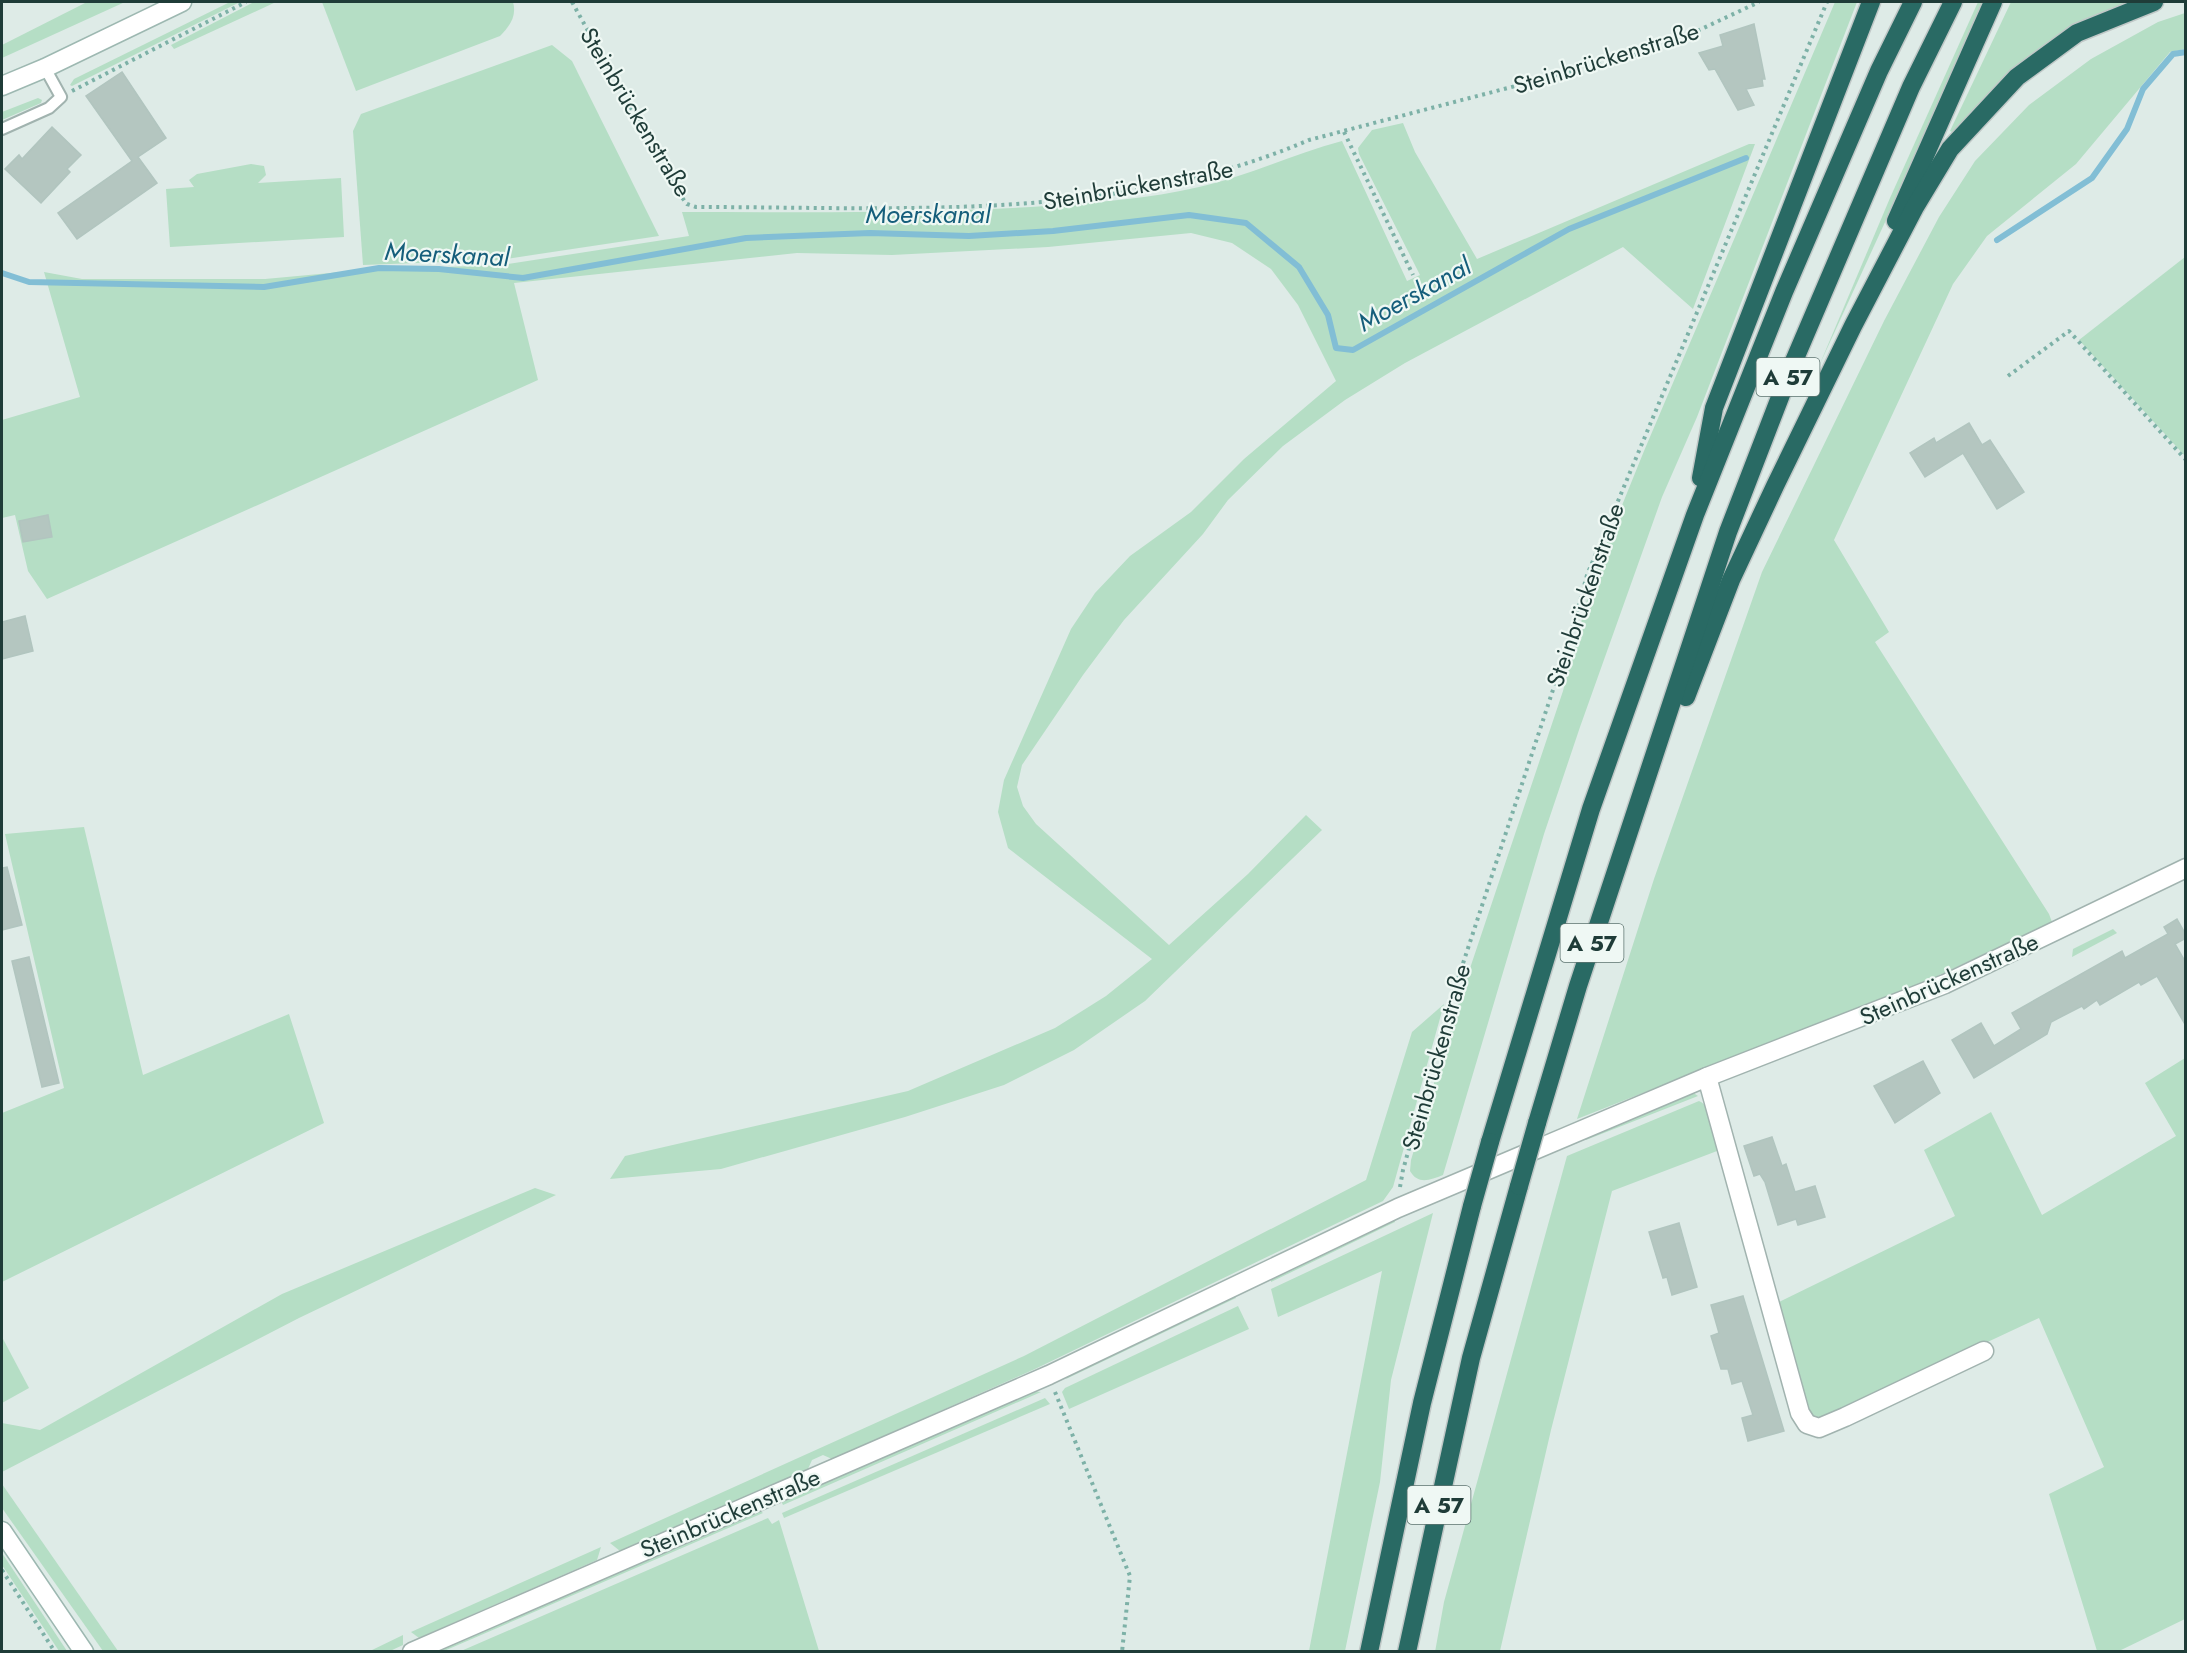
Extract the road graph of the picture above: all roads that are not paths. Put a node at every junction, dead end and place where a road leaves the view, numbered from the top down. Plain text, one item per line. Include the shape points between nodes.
1 (182, 2) edge
2 (1913, 2) edge
3 (1953, 2) edge
4 (1993, 2) edge
5 (2154, 2) edge
6 (1871, 5) edge
7 (45, 68) junction
8 (2, 86) edge
9 (2, 129) edge
10 (1853, 326) junction
11 (1695, 515) junction
12 (1652, 765) junction
13 (2186, 868) edge
14 (1707, 1077) junction
15 (1984, 1351) dead end
16 (2, 1531) edge
17 (84, 1652) edge
18 (412, 1652) edge
19 (1369, 1652) edge
20 (1407, 1652) edge

1 - 7 street
2 - 11 highway, A 57 via 1879,71 1785,292
3 - 12 highway, A 57 via 1911,87 1794,361 1728,532
4 - 10 highway
5 - 10 highway via 2077,33 2017,77 1958,141 1915,207
6 - 11 highway via 1713,408
7 - 8 street
7 - 9 lane via 61,97 49,108
10 - 12 highway via 1736,570 1678,716
11 - 19 highway, A 57, bridge via 1591,809 1490,1142 1422,1403
12 - 20 highway, A 57, bridge via 1578,986 1471,1358
13 - 14 street, Steinbrückenstraße via 1945,984
14 - 15 street via 1806,1424 1819,1428
14 - 18 street, Steinbrückenstraße via 1398,1208 1049,1375
16 - 17 street

